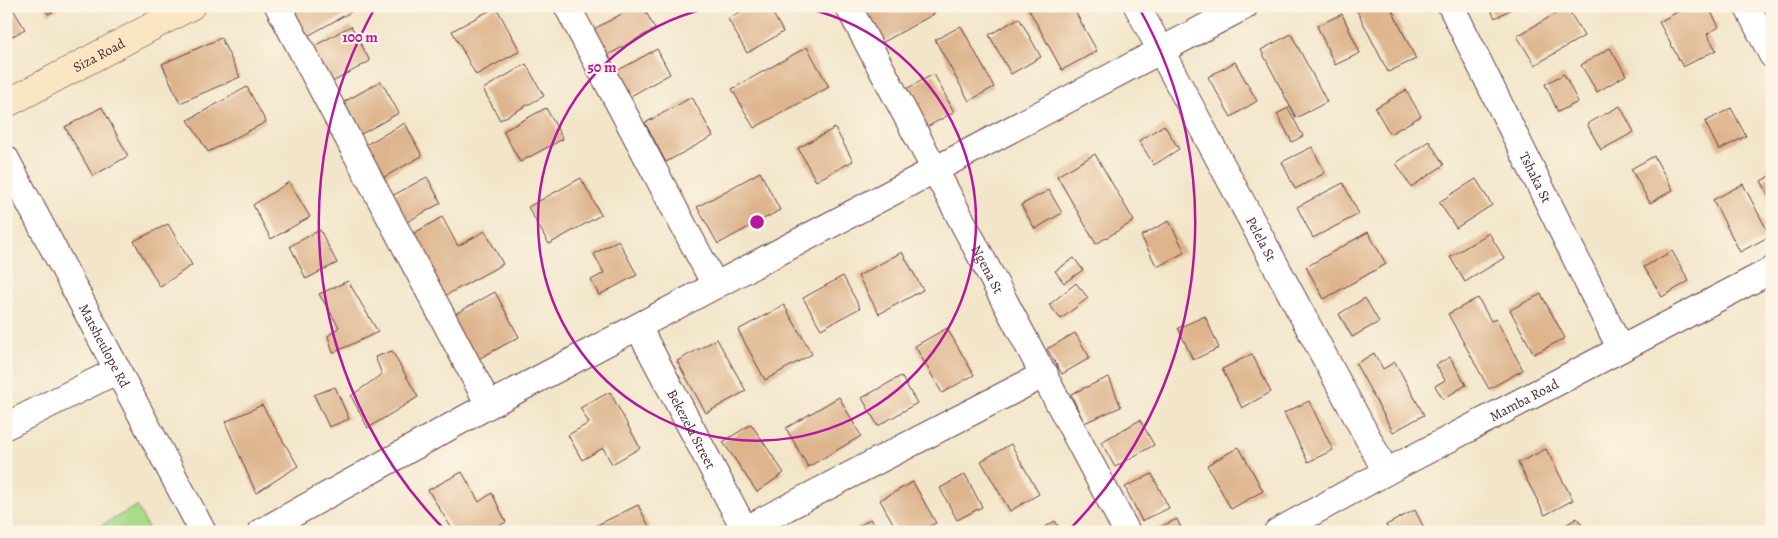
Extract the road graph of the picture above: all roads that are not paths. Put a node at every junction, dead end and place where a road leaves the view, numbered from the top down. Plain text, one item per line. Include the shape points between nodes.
1 (192, 6) edge
2 (278, 6) edge
3 (567, 6) edge
4 (848, 6) edge
5 (1137, 6) edge
6 (1245, 6) edge
7 (1451, 6) edge
8 (1747, 6) edge
9 (1160, 52) junction
10 (1772, 55) edge
11 (6, 104) edge
12 (6, 159) edge
13 (935, 170) junction
14 (1772, 270) edge
15 (715, 286) junction
16 (638, 327) junction
17 (1620, 348) junction
18 (118, 370) junction
19 (1045, 374) junction
20 (489, 405) junction
21 (6, 426) edge
22 (1386, 472) junction
23 (1290, 529) edge
24 (743, 531) edge
25 (204, 532) edge
26 (260, 532) edge
27 (1127, 532) edge

1 - 11 street, Siza Road
2 - 20 street
3 - 15 street
4 - 13 street, Ngena St
5 - 9 street, Pelela St
6 - 9 street
7 - 17 street, Tshaka St
8 - 10 street
9 - 13 street
9 - 22 street, Pelela St
12 - 18 street, Matsheulope Rd
13 - 15 street
13 - 19 street, Ngena St
14 - 17 street, Mamba Road
15 - 16 street
16 - 20 street
16 - 24 street, Bekezela Street
17 - 22 street, Mamba Road
18 - 21 street
18 - 25 street, Matsheulope Rd
19 - 24 street
19 - 27 street, Ngena St
20 - 26 street
22 - 23 street, Mamba Road

